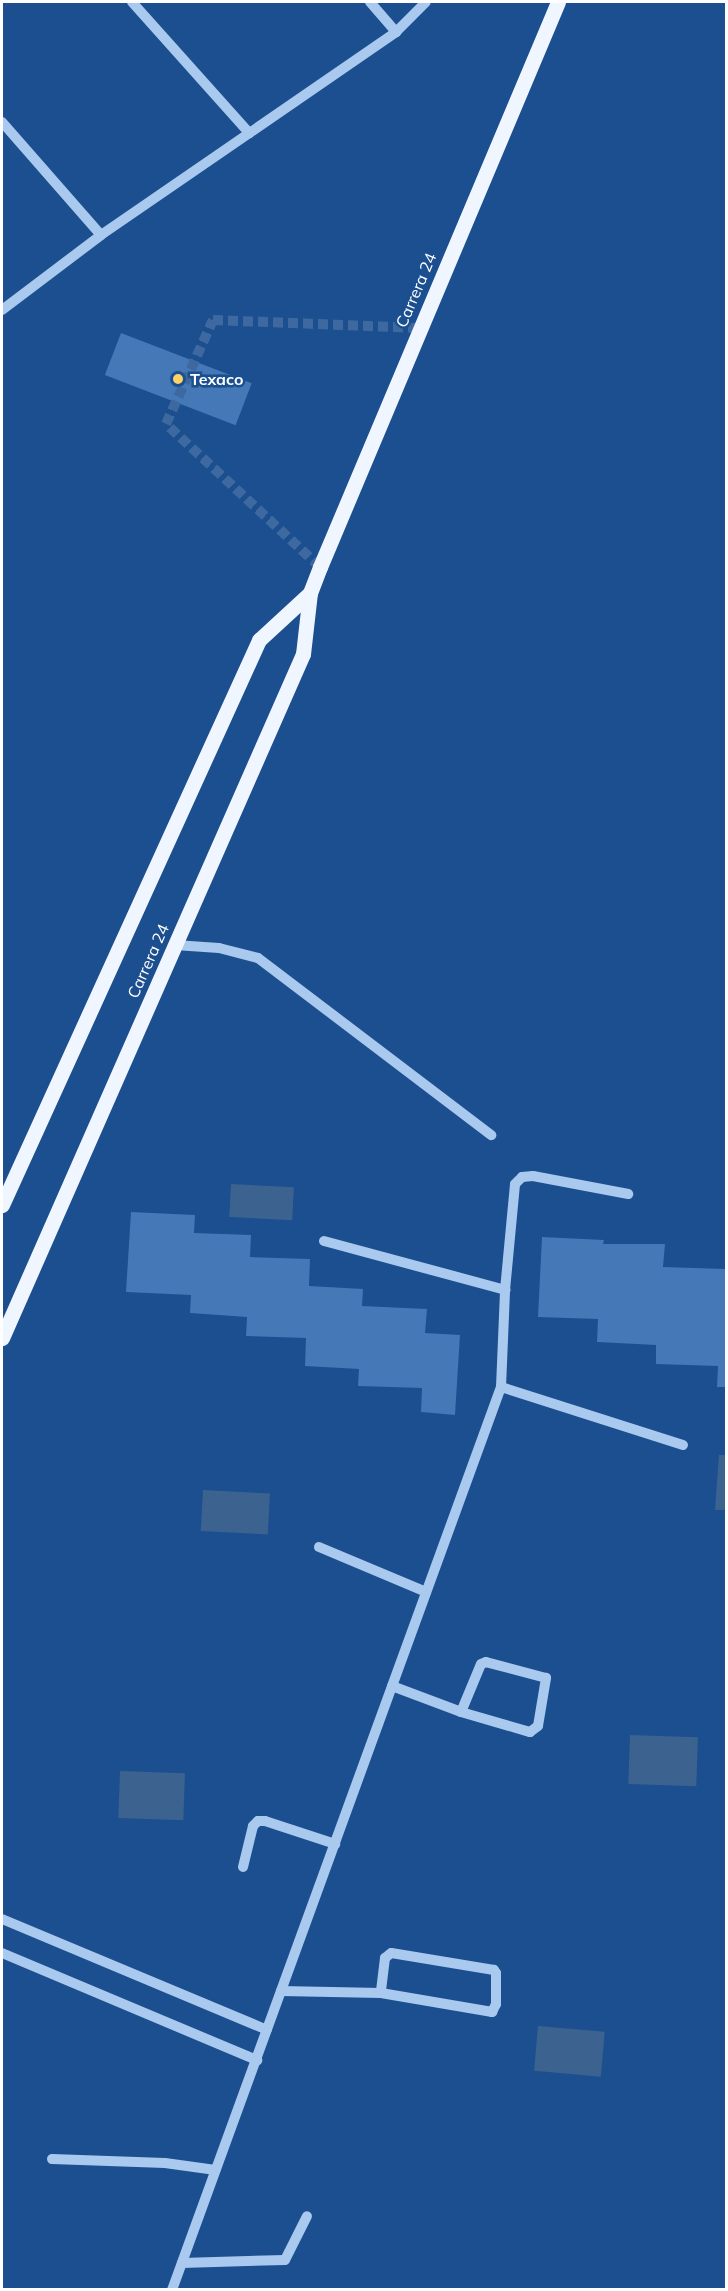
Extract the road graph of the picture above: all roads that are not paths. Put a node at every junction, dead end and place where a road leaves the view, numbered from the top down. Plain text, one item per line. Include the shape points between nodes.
1 (132, 2) edge
2 (370, 2) edge
3 (426, 2) edge
4 (558, 2) edge
5 (396, 32) junction
6 (2, 122) edge
7 (249, 133) junction
8 (100, 235) junction
9 (2, 310) edge
10 (310, 593) junction
11 (175, 945) junction
12 (491, 1135) dead end
13 (628, 1194) dead end
14 (2, 1204) edge
15 (324, 1241) dead end
16 (505, 1290) junction
17 (2, 1338) edge
18 (501, 1387) junction
19 (683, 1445) dead end
20 (319, 1547) dead end
21 (426, 1592) junction
22 (392, 1686) junction
23 (461, 1712) junction
24 (335, 1844) junction
25 (243, 1867) dead end
26 (2, 1919) edge
27 (2, 1953) edge
28 (281, 1991) junction
29 (381, 1993) junction
30 (267, 2030) junction
31 (257, 2060) junction
32 (52, 2159) dead end
33 (216, 2169) junction
34 (307, 2216) dead end
35 (182, 2263) junction
36 (172, 2289) edge

1 - 7 street
2 - 5 street
3 - 5 street
4 - 10 main road, Carrera 24
5 - 7 street
6 - 8 street
7 - 8 street
8 - 9 street
10 - 11 main road, Carrera 24 via 303,654
10 - 14 main road, Carrera 24 via 259,640
11 - 12 street via 219,948 258,958
11 - 17 main road, Carrera 24
13 - 16 street via 522,1177 515,1184
15 - 16 street
16 - 18 street
18 - 19 street
18 - 21 street
20 - 21 street
21 - 22 street
22 - 23 street
22 - 24 street
23 - 23 street via 530,1732 537,1726 546,1678 486,1662 481,1664
24 - 25 street via 258,1821 253,1826
24 - 28 street
26 - 30 street
27 - 31 street
28 - 29 street
28 - 30 street
29 - 29 street via 492,2012 496,2004 496,1973 391,1953 386,1958
30 - 31 street
31 - 33 street
32 - 33 street
33 - 35 street
34 - 35 street via 285,2260
35 - 36 street

